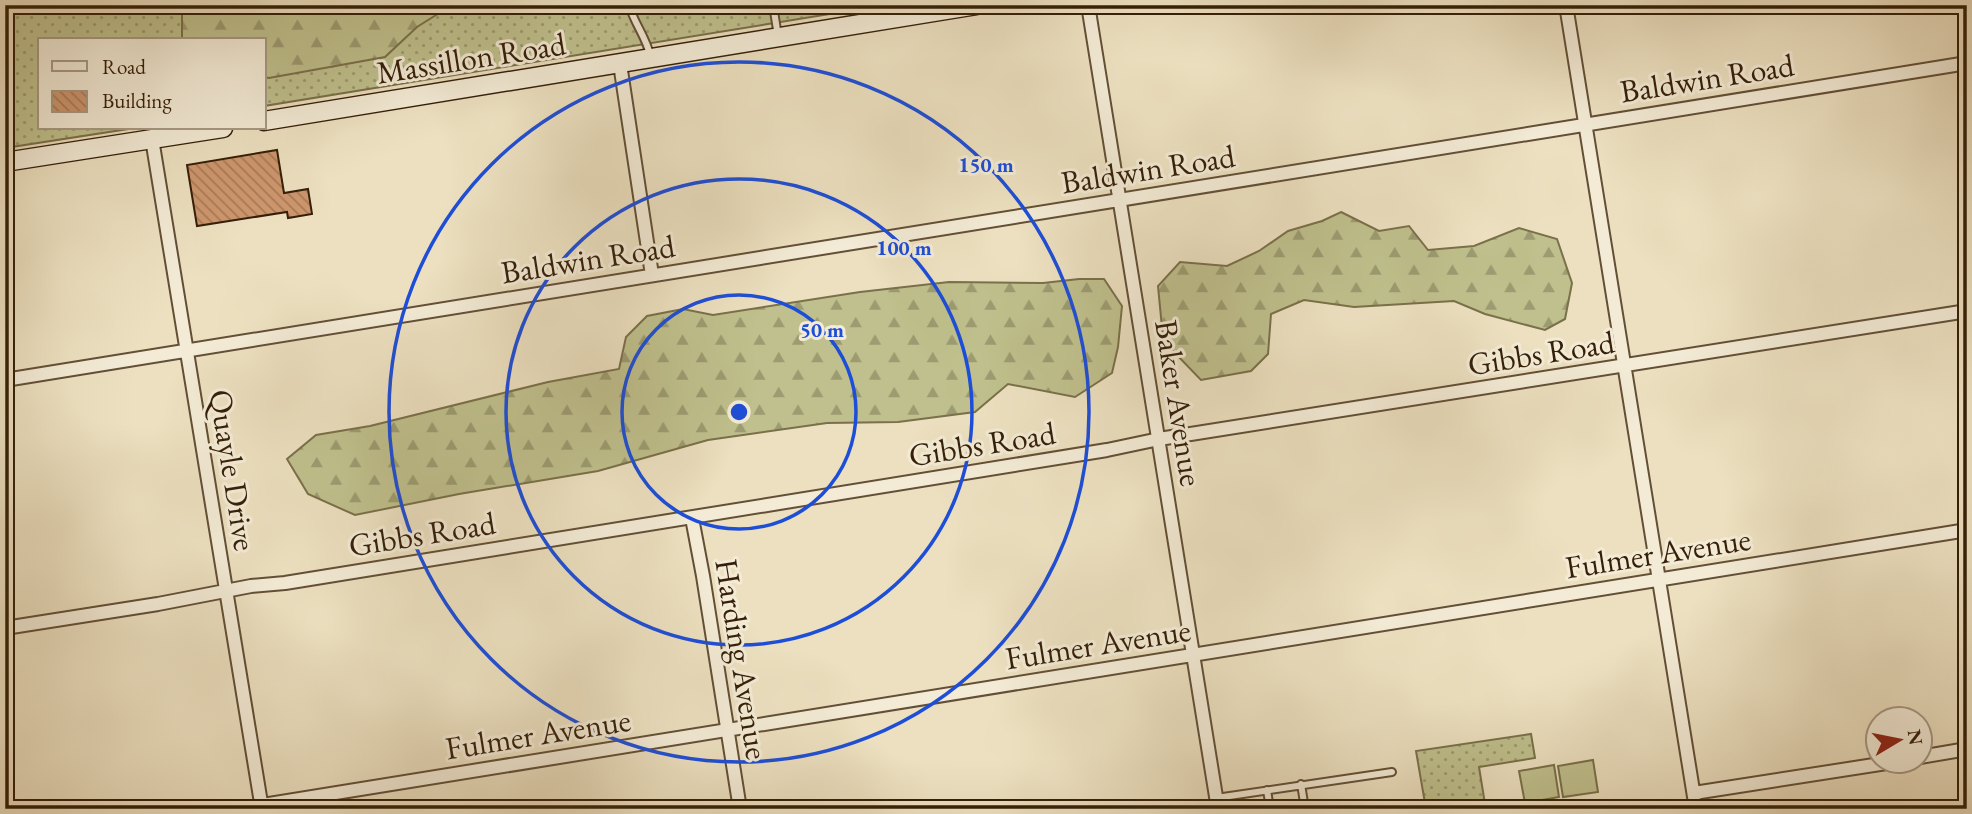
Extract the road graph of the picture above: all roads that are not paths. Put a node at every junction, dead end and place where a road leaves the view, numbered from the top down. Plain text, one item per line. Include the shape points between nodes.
1 (629, 5) edge
2 (773, 5) edge
3 (977, 5) edge
4 (1088, 5) edge
5 (1566, 5) edge
6 (778, 38) junction
7 (651, 59) junction
8 (1967, 63) edge
9 (620, 64) junction
10 (266, 121) edge
11 (1586, 125) junction
12 (210, 130) edge
13 (152, 139) junction
14 (5, 162) edge
15 (1120, 200) junction
16 (652, 275) junction
17 (1967, 311) edge
18 (187, 352) junction
19 (1625, 365) junction
20 (5, 380) edge
21 (1159, 439) junction
22 (692, 518) junction
23 (1967, 530) edge
24 (1659, 580) junction
25 (227, 590) junction
26 (5, 628) edge
27 (1193, 655) junction
28 (727, 730) junction
29 (1967, 749) edge
30 (1934, 755) edge
31 (1864, 766) edge
32 (1392, 772) dead end
33 (1301, 785) junction
34 (1267, 790) junction
35 (1694, 793) junction
36 (1217, 804) edge
37 (262, 806) edge
38 (237, 809) edge
39 (740, 809) edge
40 (1270, 809) edge
41 (1305, 809) edge
42 (1696, 809) edge

1 - 7 lane
2 - 6 lane
3 - 6 street, Massillon Road
4 - 15 street, Baker Avenue
5 - 11 street
6 - 7 street, Massillon Road
7 - 9 street, Massillon Road
8 - 11 street, Baldwin Road
9 - 10 street, Massillon Road
9 - 16 street
11 - 15 street, Baldwin Road
11 - 19 street
12 - 13 street
13 - 14 street
13 - 18 street, Quayle Drive
15 - 16 street, Baldwin Road
15 - 21 street, Baker Avenue
16 - 18 street, Baldwin Road
17 - 19 street, Gibbs Road
18 - 20 street, Baldwin Road
18 - 25 street, Quayle Drive
19 - 21 street, Gibbs Road
19 - 24 street
21 - 22 street, Gibbs Road
21 - 27 street, Baker Avenue
22 - 25 street, Gibbs Road
22 - 28 street, Harding Avenue
23 - 24 street, Fulmer Avenue
24 - 27 street, Fulmer Avenue
24 - 35 street
25 - 26 street, Gibbs Road
25 - 37 street, Quayle Drive
27 - 28 street, Fulmer Avenue
27 - 36 street, Baker Avenue
28 - 37 street, Fulmer Avenue
28 - 39 street, Harding Avenue
29 - 30 street
31 - 35 street
32 - 33 lane
33 - 34 lane
33 - 41 lane
34 - 36 lane
34 - 40 lane
35 - 42 street
37 - 38 street, Fulmer Avenue

